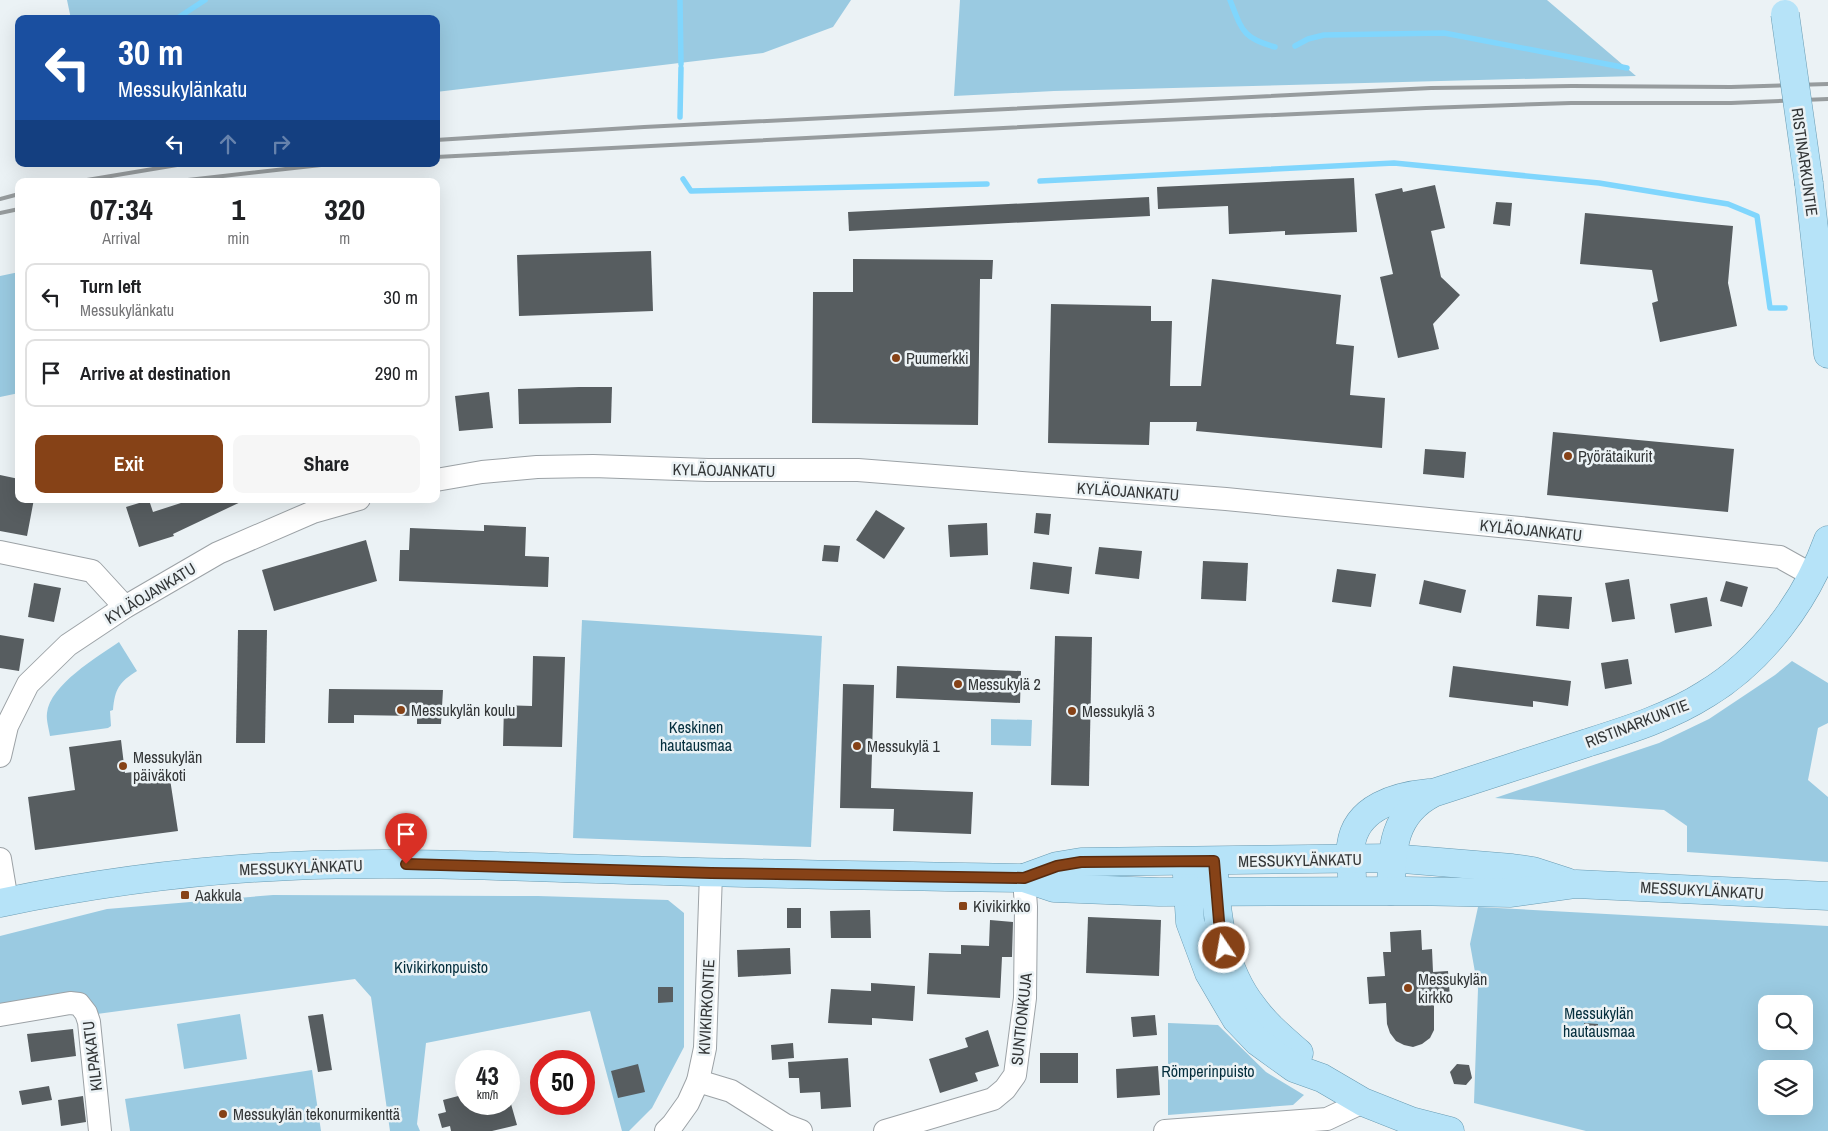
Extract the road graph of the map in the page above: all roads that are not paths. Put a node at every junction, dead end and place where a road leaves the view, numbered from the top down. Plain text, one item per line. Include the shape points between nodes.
1 (1784, 7) edge
2 (1828, 354) edge
3 (440, 479) edge
4 (345, 503) edge
5 (1828, 540) edge
6 (0, 552) edge
7 (1814, 576) junction
8 (125, 606) junction
9 (0, 756) edge
10 (1433, 793) junction
11 (1351, 858) junction
12 (1391, 858) junction
13 (0, 860) edge
14 (1187, 861) junction
15 (1214, 861) junction
16 (711, 873) junction
17 (1024, 878) junction
18 (1576, 884) junction
19 (1391, 891) junction
20 (1187, 892) junction
21 (1215, 892) junction
22 (1352, 892) junction
23 (1828, 896) edge
24 (4, 902) edge
25 (0, 1015) edge
26 (1322, 1078) junction
27 (698, 1081) junction
28 (1364, 1102) junction
29 (768, 1123) edge
30 (100, 1131) edge
31 (666, 1131) edge
32 (801, 1131) edge
33 (885, 1131) edge
34 (1165, 1131) edge
35 (1450, 1131) edge

1 - 2 main road, RISTINARKUNTIE, bridge
3 - 7 street, KYLÄOJANKATU via 482,472 593,466 858,470 1226,499 1520,528 1780,557
4 - 8 street, KYLÄOJANKATU via 313,512 218,553
5 - 7 main road, RISTINARKUNTIE
6 - 8 street via 92,570
7 - 10 main road, RISTINARKUNTIE via 1760,649 1706,695 1670,714
8 - 9 street, KYLÄOJANKATU via 68,645 28,684 7,726
10 - 11 main road, RISTINARKUNTIE via 1408,795 1376,808 1357,827
10 - 12 main road, RISTINARKUNTIE via 1407,813
11 - 12 main road, MESSUKYLÄNKATU
11 - 15 main road, MESSUKYLÄNKATU
11 - 22 main road, RISTINARKUNTIE
12 - 18 main road, MESSUKYLÄNKATU via 1512,868
12 - 19 main road, RISTINARKUNTIE
13 - 24 street
14 - 15 main road, MESSUKYLÄNKATU
14 - 17 main road, MESSUKYLÄNKATU via 1081,862 1057,866
14 - 20 main road
15 - 21 main road
16 - 17 main road, MESSUKYLÄNKATU
16 - 24 main road, MESSUKYLÄNKATU via 389,864 296,865 154,877
16 - 27 street, KIVIKIRKONTIE via 706,1048
17 - 20 main road, MESSUKYLÄNKATU via 1054,888
17 - 33 street, SUNTIONKUJA via 1025,998 1015,1075 993,1099
18 - 19 main road, MESSUKYLÄNKATU via 1511,893
18 - 23 main road, MESSUKYLÄNKATU
19 - 22 main road, MESSUKYLÄNKATU
20 - 21 main road, MESSUKYLÄNKATU
20 - 26 main road via 1190,922 1199,948 1209,973 1236,1019 1258,1042 1294,1068
21 - 22 main road, MESSUKYLÄNKATU
21 - 26 main road via 1220,933 1238,984 1252,1007
25 - 30 street, KILPAKATU via 79,1004 90,1022
26 - 28 main road
27 - 29 street via 731,1091
27 - 31 street, KIVIKIRKONTIE via 688,1103
28 - 34 street via 1327,1119
28 - 35 main road via 1411,1121
29 - 32 street

